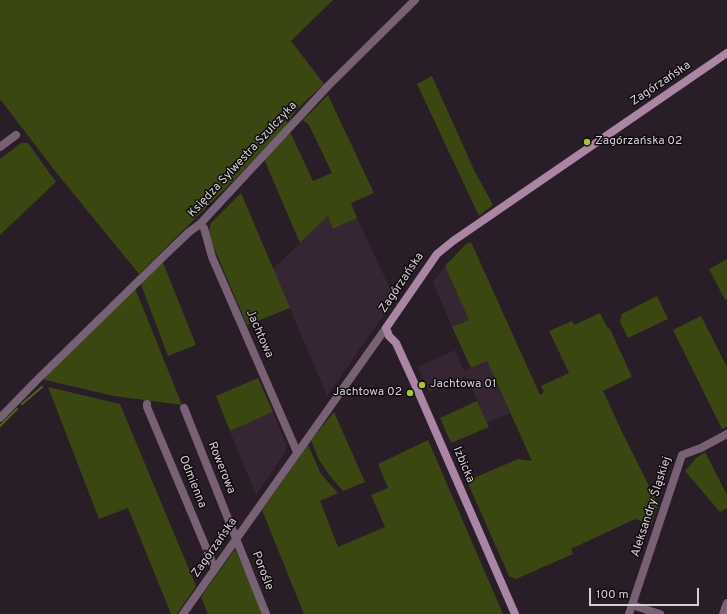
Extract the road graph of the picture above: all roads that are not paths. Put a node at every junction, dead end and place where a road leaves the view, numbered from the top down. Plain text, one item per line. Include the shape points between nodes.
1 (415, 0) edge
2 (727, 53) edge
3 (16, 134) dead end
4 (0, 147) edge
5 (200, 224) junction
6 (386, 328) junction
7 (148, 404) dead end
8 (184, 408) dead end
9 (0, 418) edge
10 (727, 434) edge
11 (297, 452) junction
12 (236, 538) junction
13 (215, 569) junction
14 (727, 602) edge
15 (632, 605) junction
16 (183, 614) edge
17 (266, 614) edge
18 (515, 614) edge
19 (629, 614) edge
20 (660, 614) edge
21 (723, 614) edge

1 - 5 street, Księdza Sylwestra Szulczyka via 327,87
2 - 6 street, Zagórzańska via 437,254
3 - 4 street
5 - 9 street, Księdza Sylwestra Szulczyka via 164,256
5 - 11 street, Jachtowa via 204,228 212,257
6 - 11 street, Zagórzańska
6 - 18 street, Izbicka via 389,336 396,342
7 - 13 street, Odmienna via 147,407
8 - 12 street, Rowerowa
10 - 15 street, Aleksandry Śląskiej via 682,455
11 - 12 street, Zagórzańska
12 - 13 street, Zagórzańska
12 - 17 street, Porośle
13 - 16 street, Zagórzańska
14 - 21 street
15 - 19 street, Aleksandry Śląskiej
15 - 20 street

